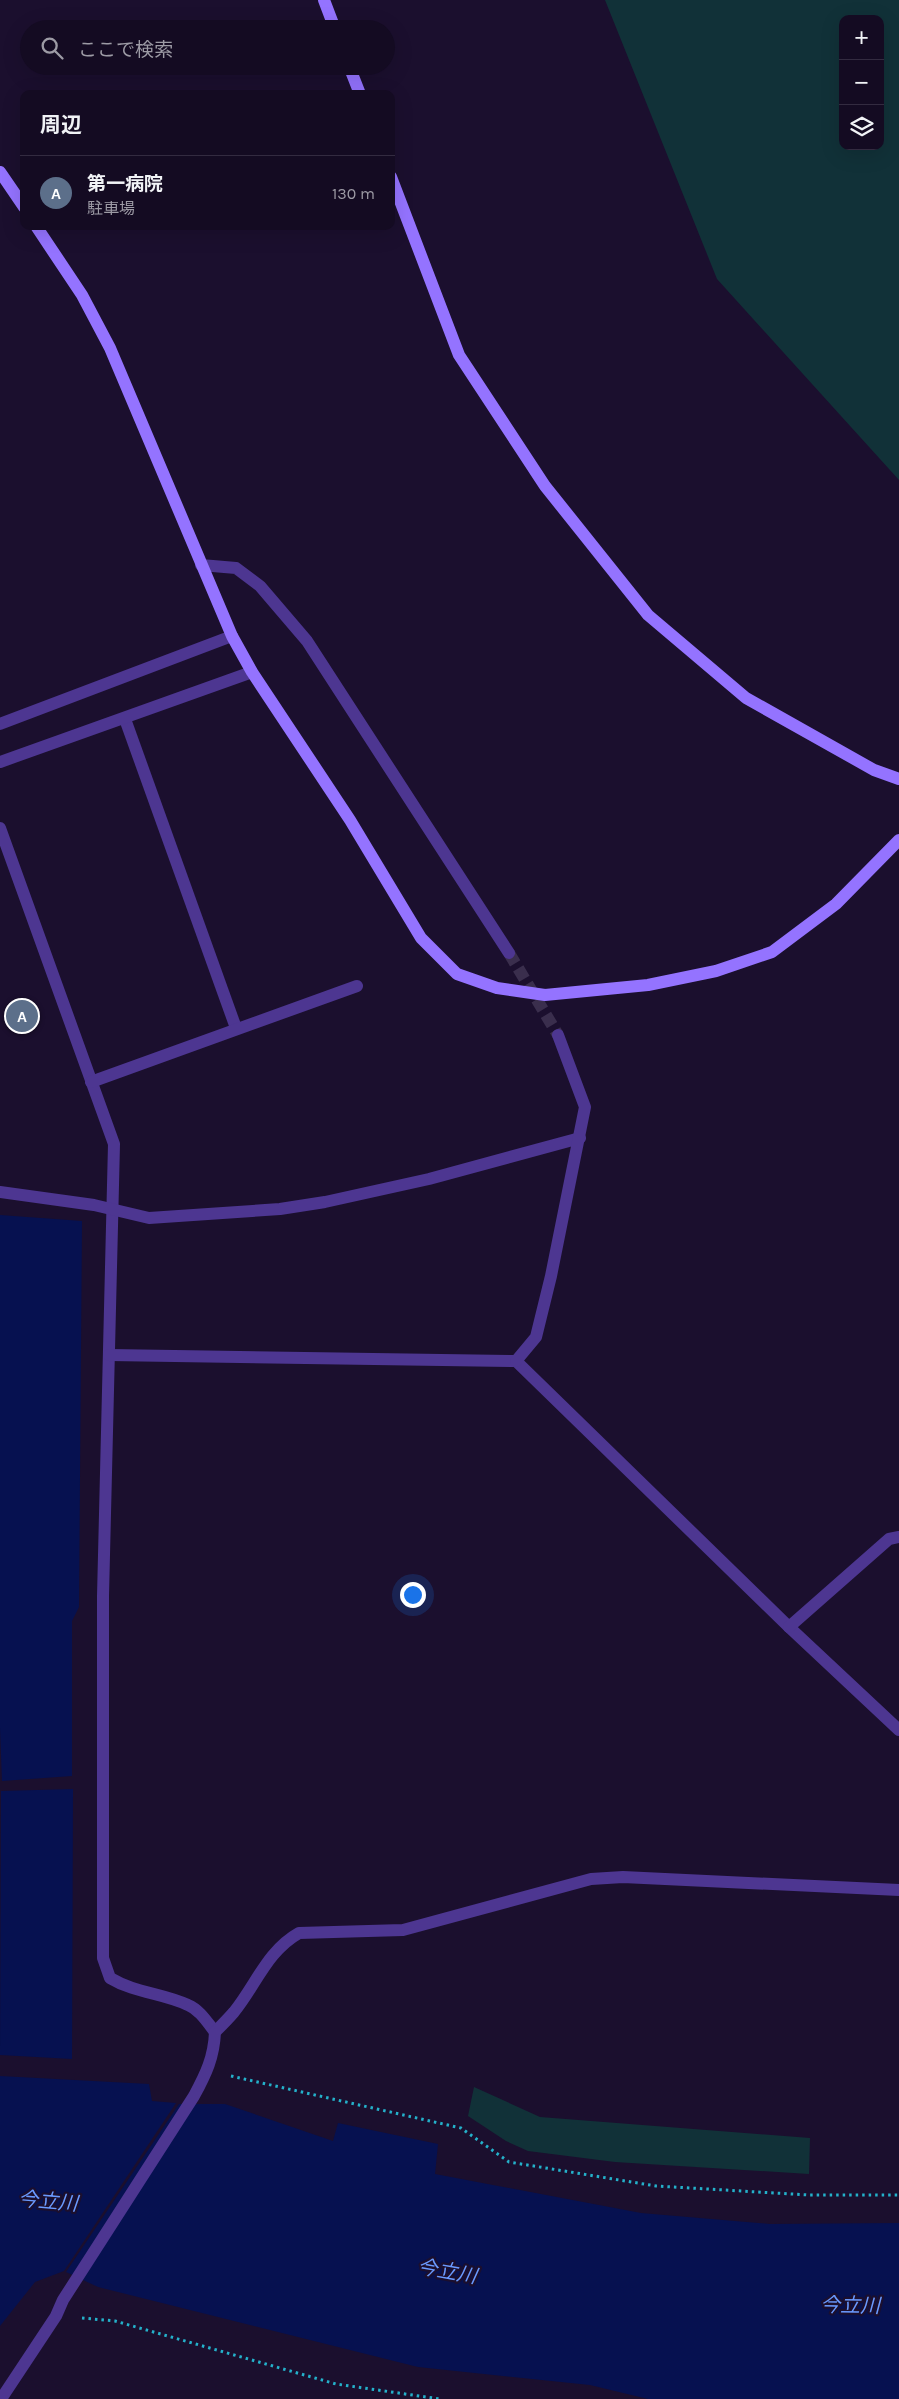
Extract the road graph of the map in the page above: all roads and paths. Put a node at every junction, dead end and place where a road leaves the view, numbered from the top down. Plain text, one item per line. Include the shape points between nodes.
1 (324, 0) edge
2 (332, 20) edge
3 (353, 75) edge
4 (358, 90) edge
5 (0, 172) edge
6 (395, 187) edge
7 (20, 201) edge
8 (39, 230) edge
9 (201, 565) junction
10 (232, 636) junction
11 (252, 672) junction
12 (124, 719) junction
13 (0, 724) edge
14 (0, 762) edge
15 (899, 779) edge
16 (0, 828) edge
17 (899, 840) edge
18 (509, 953) tunnel mouth
19 (357, 986) dead end
20 (236, 1028) junction
21 (558, 1035) tunnel mouth
22 (91, 1082) junction
23 (580, 1138) junction
24 (0, 1192) edge
25 (112, 1209) junction
26 (109, 1355) junction
27 (516, 1361) junction
28 (899, 1537) edge
29 (788, 1627) junction
30 (899, 1730) edge
31 (899, 1890) edge
32 (215, 2032) junction
33 (208, 2071) junction
34 (899, 2195) edge
35 (56, 2316) junction
36 (1, 2399) edge
37 (440, 2399) edge

1 - 2 street
3 - 4 street
5 - 7 street
6 - 15 street via 459,354 544,486 648,615 746,698 874,770
8 - 9 street via 82,295 110,348
9 - 10 street
9 - 18 street via 236,568 260,586 307,641
10 - 11 street
10 - 13 street
11 - 12 street
11 - 17 street via 350,820 421,938 456,974 497,988 546,995 648,985 716,972 772,952 836,904
12 - 14 street
12 - 20 street
16 - 22 street
19 - 20 street
20 - 22 street
21 - 23 street via 585,1107
22 - 25 street via 114,1144
23 - 25 street via 429,1179 298,1207 149,1218
23 - 27 street via 536,1337
24 - 25 street
25 - 26 street
26 - 27 street
26 - 32 street via 103,1596 104,1958 110,1978 126,1987 188,2005 202,2014
27 - 29 street
28 - 29 street via 889,1539
29 - 30 street
31 - 32 street via 624,1877 591,1879 403,1930 299,1933 286,1940 265,1964 234,2012
32 - 33 street via 214,2052
33 - 34 path via 461,2128 509,2162 656,2186 809,2195
33 - 35 street
35 - 36 street
35 - 37 path via 114,2321 336,2384

